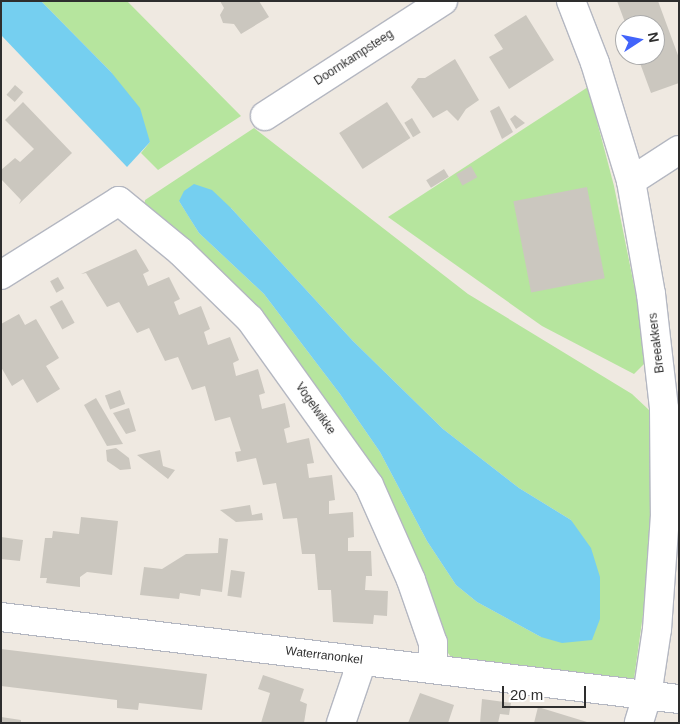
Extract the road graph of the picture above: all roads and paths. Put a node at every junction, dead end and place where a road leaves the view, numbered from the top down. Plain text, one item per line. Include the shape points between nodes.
1 (443, 1) edge
2 (571, 1) edge
3 (265, 116) dead end
4 (679, 150) edge
5 (631, 181) junction
6 (1, 275) edge
7 (672, 411) edge
8 (1, 617) edge
9 (362, 661) junction
10 (433, 667) junction
11 (647, 696) junction
12 (679, 699) edge
13 (341, 723) edge
14 (638, 723) edge

1 - 3 street, Doornkampsteeg
2 - 5 street, Breeakkers via 595,63
4 - 5 street
5 - 7 street, Breeakkers
6 - 10 street, Vogelwikke via 119,201 181,252 250,319 369,485 433,643
7 - 11 street, Breeakkers via 657,629
8 - 9 street, Waterranonkel
9 - 10 street, Waterranonkel
9 - 13 street
10 - 11 street, Waterranonkel
11 - 12 street, Waterranonkel
11 - 14 street, Breeakkers

